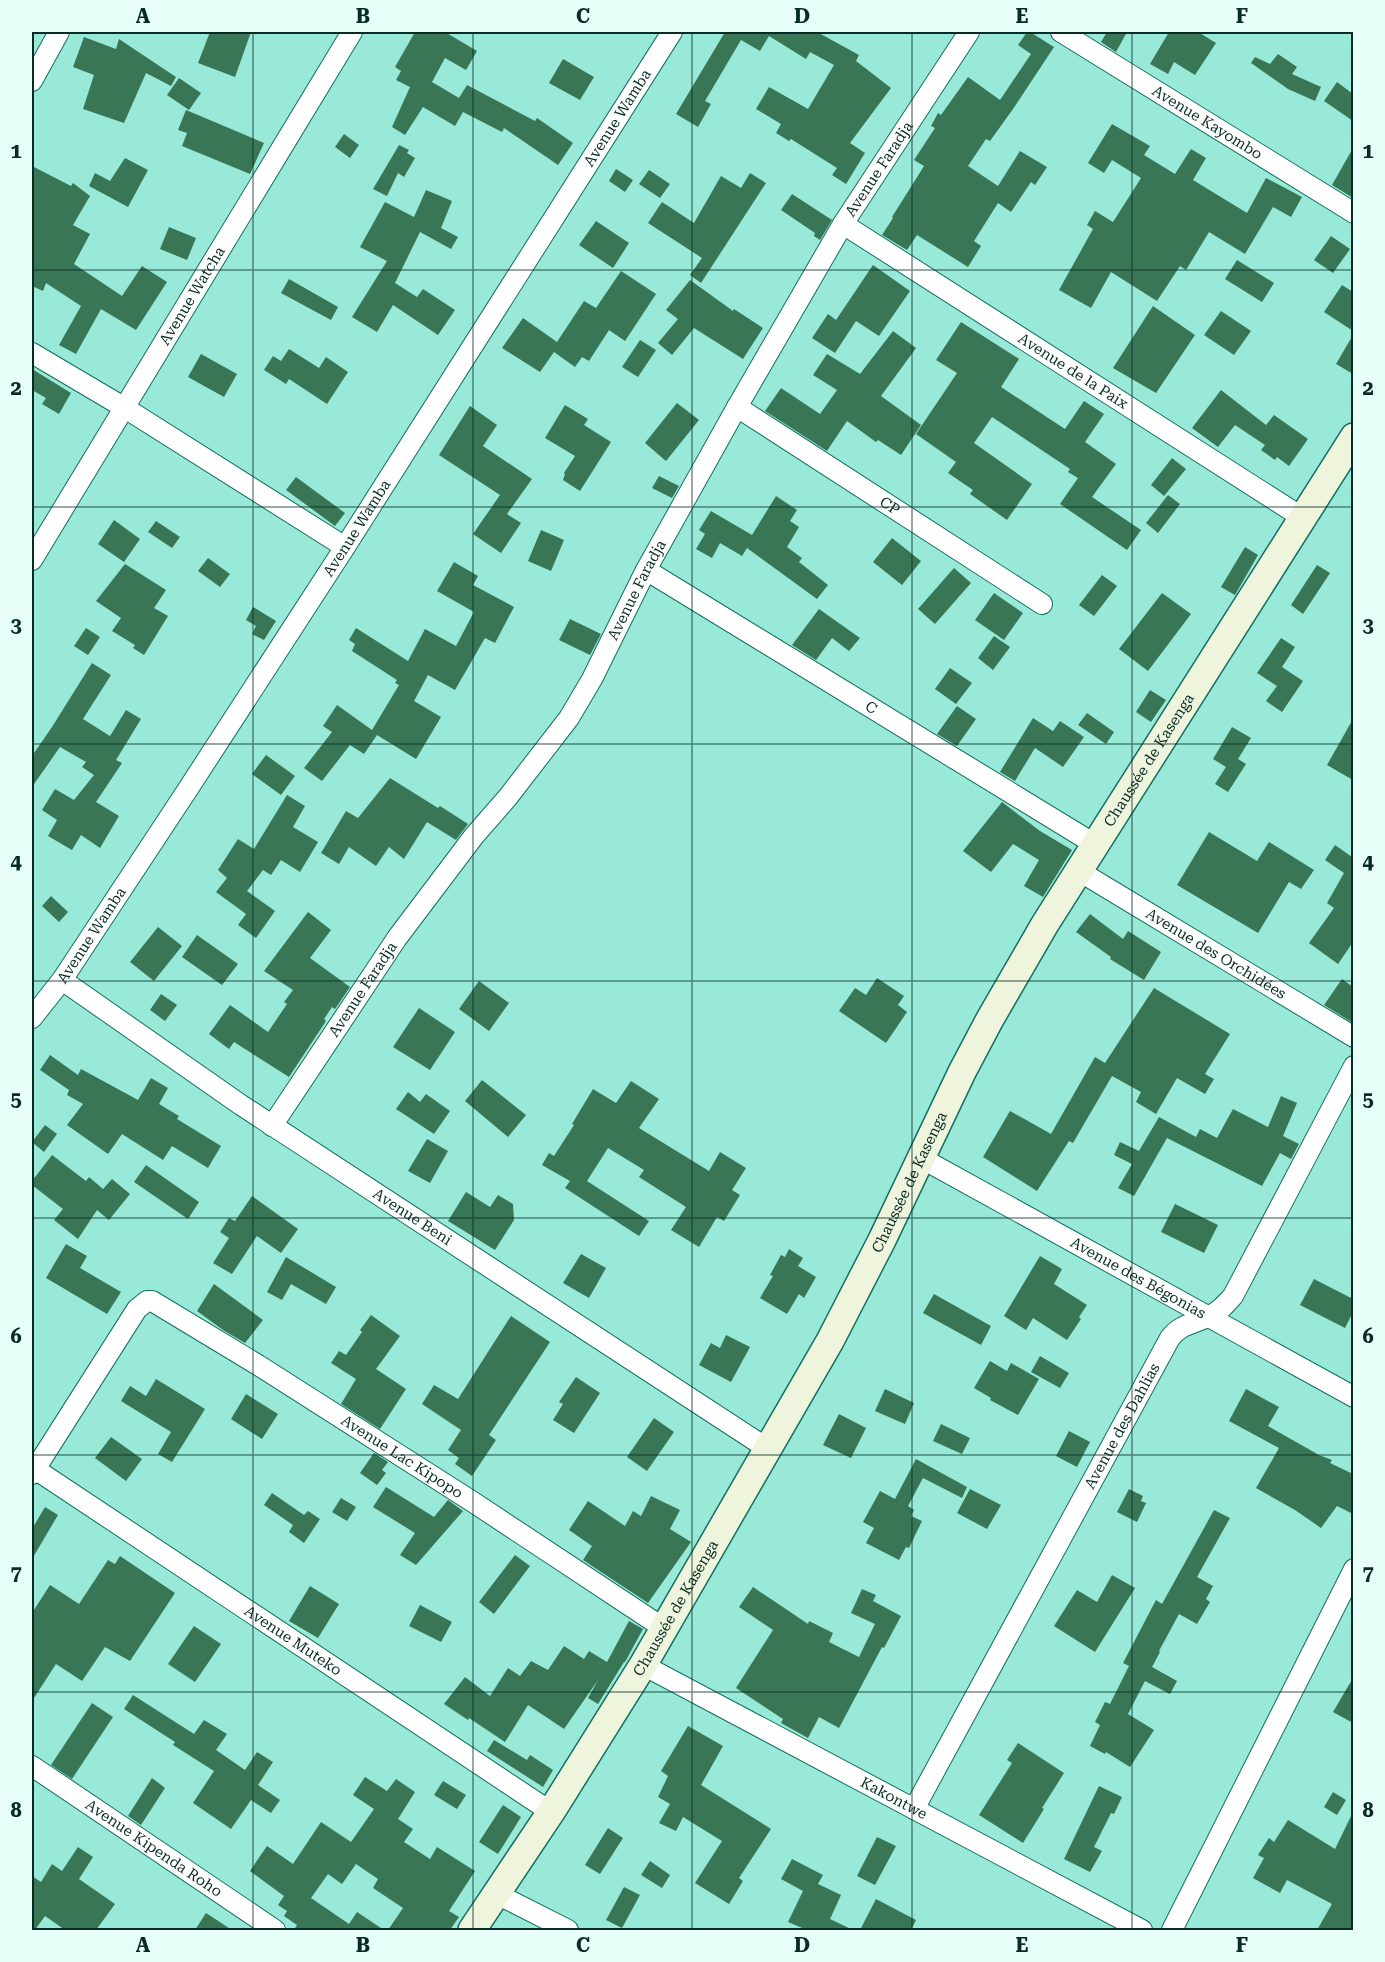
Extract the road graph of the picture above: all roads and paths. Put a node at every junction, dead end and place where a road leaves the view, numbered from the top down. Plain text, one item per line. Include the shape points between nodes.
1 (59, 32) edge
2 (352, 32) edge
3 (672, 32) edge
4 (969, 32) edge
5 (1061, 32) edge
6 (32, 81) edge
7 (1353, 213) edge
8 (843, 224) junction
9 (32, 353) edge
10 (737, 407) junction
11 (124, 408) junction
12 (1353, 437) edge
13 (1303, 518) junction
14 (345, 547) junction
15 (32, 560) edge
16 (646, 570) junction
17 (1042, 604) dead end
18 (1096, 845) junction
19 (1079, 871) junction
20 (62, 980) junction
21 (32, 1018) edge
22 (1353, 1037) edge
23 (1353, 1066) edge
24 (272, 1126) junction
25 (921, 1158) junction
26 (1209, 1317) junction
27 (1353, 1397) edge
28 (768, 1449) junction
29 (35, 1461) edge
30 (1353, 1569) edge
31 (665, 1629) junction
32 (643, 1665) junction
33 (32, 1766) edge
34 (914, 1809) junction
35 (551, 1812) junction
36 (495, 1893) junction
37 (275, 1930) edge
38 (472, 1930) edge
39 (568, 1930) edge
40 (1142, 1930) edge
41 (1172, 1930) edge

1 - 6 street
2 - 11 street, Avenue Watcha
3 - 14 street, Avenue Wamba
4 - 8 street, Avenue Faradja
5 - 7 street, Avenue Kayombo
8 - 10 street, Avenue Faradja
8 - 13 street, Avenue de la Paix
9 - 11 street
10 - 16 street, Avenue Faradja
10 - 17 street, CP
11 - 14 street
11 - 15 street, Avenue Watcha
12 - 13 main road, Chaussée de Kasenga
13 - 18 main road, Chaussée de Kasenga
14 - 20 street, Avenue Wamba
16 - 18 street, C
16 - 24 street, Avenue Faradja via 569,718 397,938
18 - 19 main road, Chaussée de Kasenga
19 - 22 street, Avenue des Orchidées
19 - 25 main road, Chaussée de Kasenga via 990,1019
20 - 21 street, Avenue Wamba
20 - 24 street, Avenue Beni
23 - 26 street, Avenue des Dahlias via 1233,1296
24 - 28 street, Avenue Beni
25 - 26 street, Avenue des Bégonias
25 - 28 main road, Chaussée de Kasenga via 830,1341
26 - 27 street, Avenue des Bégonias
26 - 34 street, Avenue des Dahlias via 1181,1326 1170,1338
28 - 31 main road, Chaussée de Kasenga
29 - 31 street, Avenue Lac Kipopo via 138,1309 152,1301 473,1502
29 - 35 street, Avenue Muteko
30 - 41 street
31 - 32 main road, Chaussée de Kasenga
32 - 34 street, Kakontwe
32 - 35 main road, Chaussée de Kasenga
33 - 37 street, Avenue Kipenda Roho
34 - 40 street, Kakontwe
35 - 36 main road, Chaussée de Kasenga
36 - 38 main road, Chaussée de Kasenga
36 - 39 street

